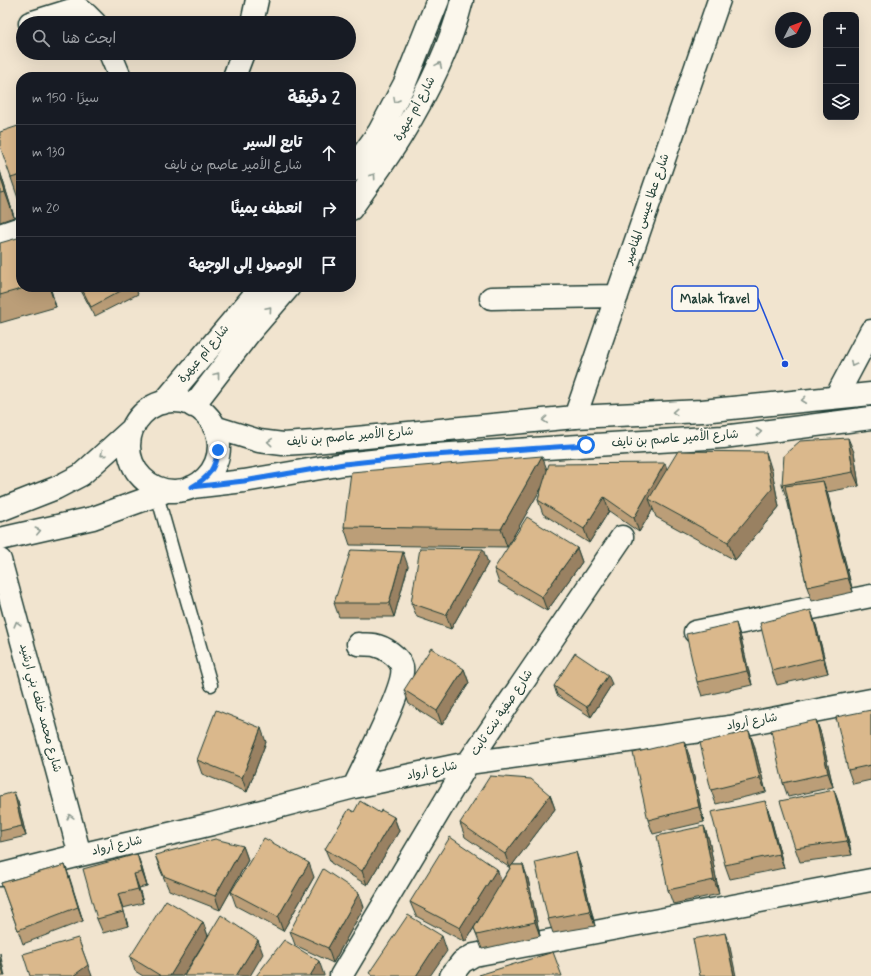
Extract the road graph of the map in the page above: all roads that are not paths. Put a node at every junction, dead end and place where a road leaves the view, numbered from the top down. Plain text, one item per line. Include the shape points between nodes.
1 (257, 0) edge
2 (438, 0) edge
3 (462, 0) edge
4 (719, 0) edge
5 (52, 16) edge
6 (88, 16) edge
7 (254, 16) edge
8 (113, 60) edge
9 (240, 60) edge
10 (118, 72) edge
11 (236, 72) edge
12 (356, 164) edge
13 (356, 202) edge
14 (16, 230) edge
15 (0, 235) edge
16 (257, 292) edge
17 (285, 292) edge
18 (617, 296) junction
19 (491, 298) dead end
20 (871, 331) edge
21 (871, 394) edge
22 (836, 397) junction
23 (163, 403) junction
24 (193, 406) junction
25 (575, 418) junction
26 (871, 418) edge
27 (214, 427) junction
28 (132, 429) junction
29 (192, 487) junction
30 (162, 493) junction
31 (0, 510) edge
32 (622, 537) dead end
33 (0, 539) edge
34 (0, 560) edge
35 (871, 596) edge
36 (695, 632) edge
37 (358, 644) dead end
38 (211, 685) dead end
39 (871, 700) edge
40 (468, 763) junction
41 (354, 787) junction
42 (80, 855) junction
43 (0, 875) edge
44 (871, 880) edge
45 (340, 976) edge
46 (451, 976) edge

1 - 7 street
2 -> 12 street, شارع أم عبهرة via 405,83 379,132
13 -> 3 street, شارع أم عبهرة via 401,136 431,81
4 - 18 street, شارع عطا عيسى المناصير
5 - 6 street via 78,8
8 - 10 street
9 - 11 street
14 - 15 street
16 - 23 street, شارع أم عبهرة
24 -> 17 street, شارع أم عبهرة
18 - 19 street
18 - 25 street, شارع عطا عيسى المناصير
20 -> 22 street
21 - 22 street, شارع الأمير عاصم بن نايف
22 -> 25 street, شارع الأمير عاصم بن نايف via 702,411
23 - 24 street via 178,402
23 - 28 street via 145,412
24 - 27 street via 205,415
25 -> 27 street, شارع الأمير عاصم بن نايف via 284,444 259,441
29 -> 26 street, شارع الأمير عاصم بن نايف via 344,464 418,456 723,437
27 - 29 street via 218,438 216,462 211,472
28 - 30 street via 129,440 132,462 145,481
28 -> 31 street via 81,475 56,488
29 - 30 street
33 -> 30 street via 92,518
30 - 38 lane
32 - 40 street, شارع صفية بنت ثابت
42 -> 34 street, شارع محمد خلف بني ارشيد
35 - 36 street
37 - 41 street via 384,648 401,666 403,675 396,699
39 - 40 street, شارع أرواد via 730,726
40 - 41 street, شارع أرواد
40 - 45 street, شارع صفية بنت ثابت
41 - 42 street, شارع أرواد
42 - 43 street, شارع أرواد
44 - 46 street via 474,956 462,962

